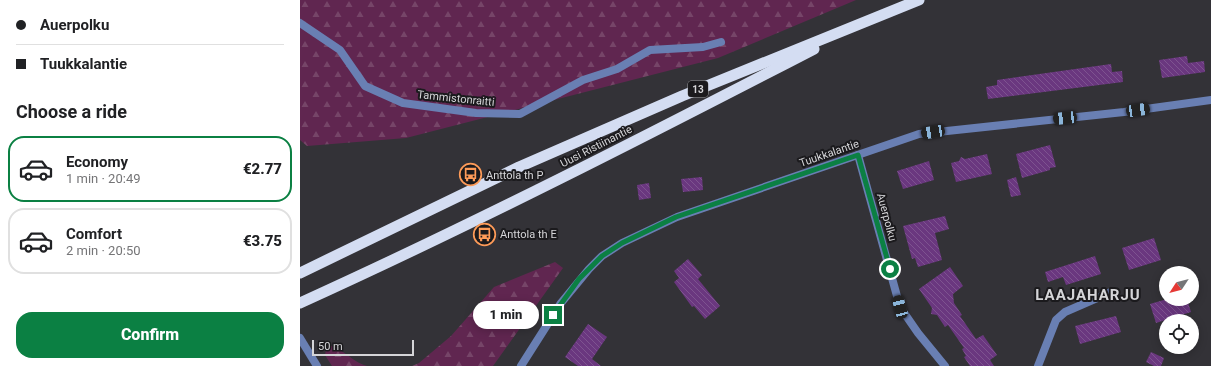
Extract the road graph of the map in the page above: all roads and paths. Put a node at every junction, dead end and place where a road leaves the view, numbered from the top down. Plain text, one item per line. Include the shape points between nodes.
1 (919, 0) edge
2 (879, 15) junction
3 (300, 23) edge
4 (721, 42) dead end
5 (1211, 100) edge
6 (858, 155) junction
7 (300, 273) edge
8 (1111, 292) dead end
9 (300, 303) edge
10 (300, 338) edge
11 (317, 366) edge
12 (521, 366) edge
13 (945, 366) edge
14 (1038, 366) edge

1 - 2 highway, Uusi Ristiinantie / 13
2 - 7 highway, Uusi Ristiinantie / 13 via 682,96 519,167
2 - 9 highway, Uusi Ristiinantie / 13 via 583,168 414,251
3 - 4 street, Tammistonraitti via 340,50 365,86 403,103 476,113 520,114 583,80 617,69 650,50 703,47
5 - 6 street, Tuukkalantie via 919,134
6 - 12 street, Tuukkalantie via 676,217 622,243 602,256 579,279 561,302
6 - 13 street, Auerpolku via 900,307
8 - 14 street via 1065,312 1056,320
10 - 11 street

